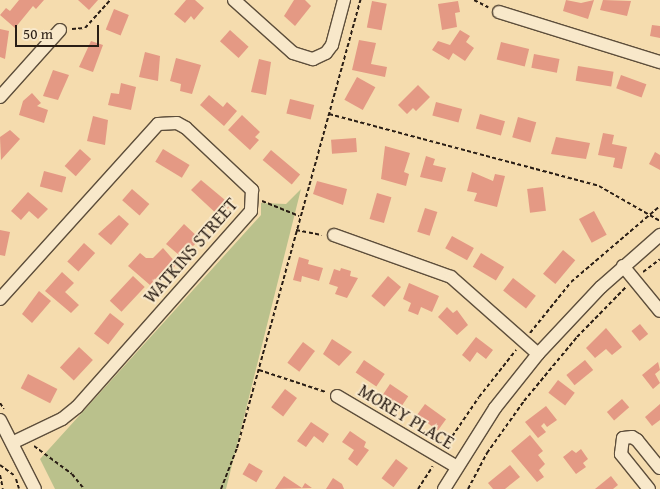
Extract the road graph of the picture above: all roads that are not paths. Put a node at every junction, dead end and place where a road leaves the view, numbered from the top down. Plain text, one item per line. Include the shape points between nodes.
1 (234, 0) edge
2 (344, 0) edge
3 (499, 12) road end
4 (60, 30) road end
5 (660, 62) edge
6 (0, 97) edge
7 (334, 235) road end
8 (660, 235) edge
9 (623, 266) junction
10 (0, 299) edge
11 (660, 311) edge
12 (538, 354) junction
13 (338, 396) road end
14 (4, 418) edge
15 (12, 443) junction
16 (457, 467) junction
17 (660, 468) edge
18 (28, 487) edge
19 (444, 489) edge
20 (649, 489) edge

1 - 2 street via 293,53 312,59 326,53 332,45
3 - 5 street
4 - 6 street
7 - 12 street via 451,277
8 - 9 street
9 - 11 street
9 - 12 street
10 - 15 street, WATKINS STREET via 158,124 177,123 186,128 248,183 254,197 251,211 77,407
12 - 16 street via 495,408
13 - 16 street, MOREY PLACE
14 - 15 street
15 - 18 street
16 - 19 street
17 - 20 street via 637,440 628,436 622,438 621,454

